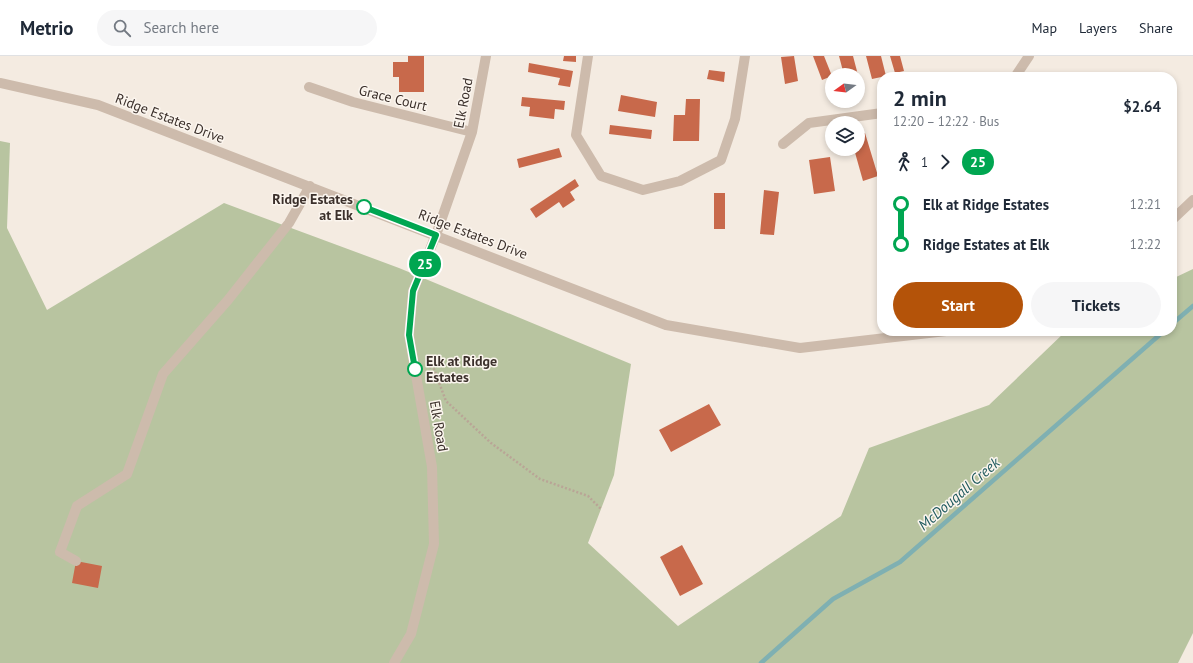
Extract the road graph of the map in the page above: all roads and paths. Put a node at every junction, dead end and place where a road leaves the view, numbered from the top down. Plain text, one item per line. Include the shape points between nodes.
1 (486, 56) edge
2 (588, 56) edge
3 (745, 56) edge
4 (1029, 56) edge
5 (1018, 72) edge
6 (0, 83) edge
7 (309, 87) dead end
8 (877, 114) edge
9 (472, 132) junction
10 (783, 144) dead end
11 (310, 186) junction
12 (1193, 200) edge
13 (1177, 215) edge
14 (436, 235) junction
15 (903, 336) edge
16 (413, 358) junction
17 (601, 509) dead end
18 (76, 561) dead end
19 (394, 663) edge

1 - 9 street, Elk Road
2 - 3 street via 576,135 601,176 643,190 680,180 721,160 735,119
4 - 5 street
6 - 11 street, Ridge Estates Drive via 98,105
7 - 9 street, Grace Court via 353,102
8 - 10 street via 809,123
9 - 14 street, Elk Road
11 - 14 street, Ridge Estates Drive
11 - 18 street via 284,229 228,300 162,374 126,474 77,506 60,552
12 - 13 street
14 - 15 street, Ridge Estates Drive via 666,325 800,348
14 - 16 street, Elk Road via 413,291 409,335
16 - 17 path via 434,369 446,401 491,443 540,479 588,496
16 - 19 street, Elk Road via 432,467 434,544 411,634

